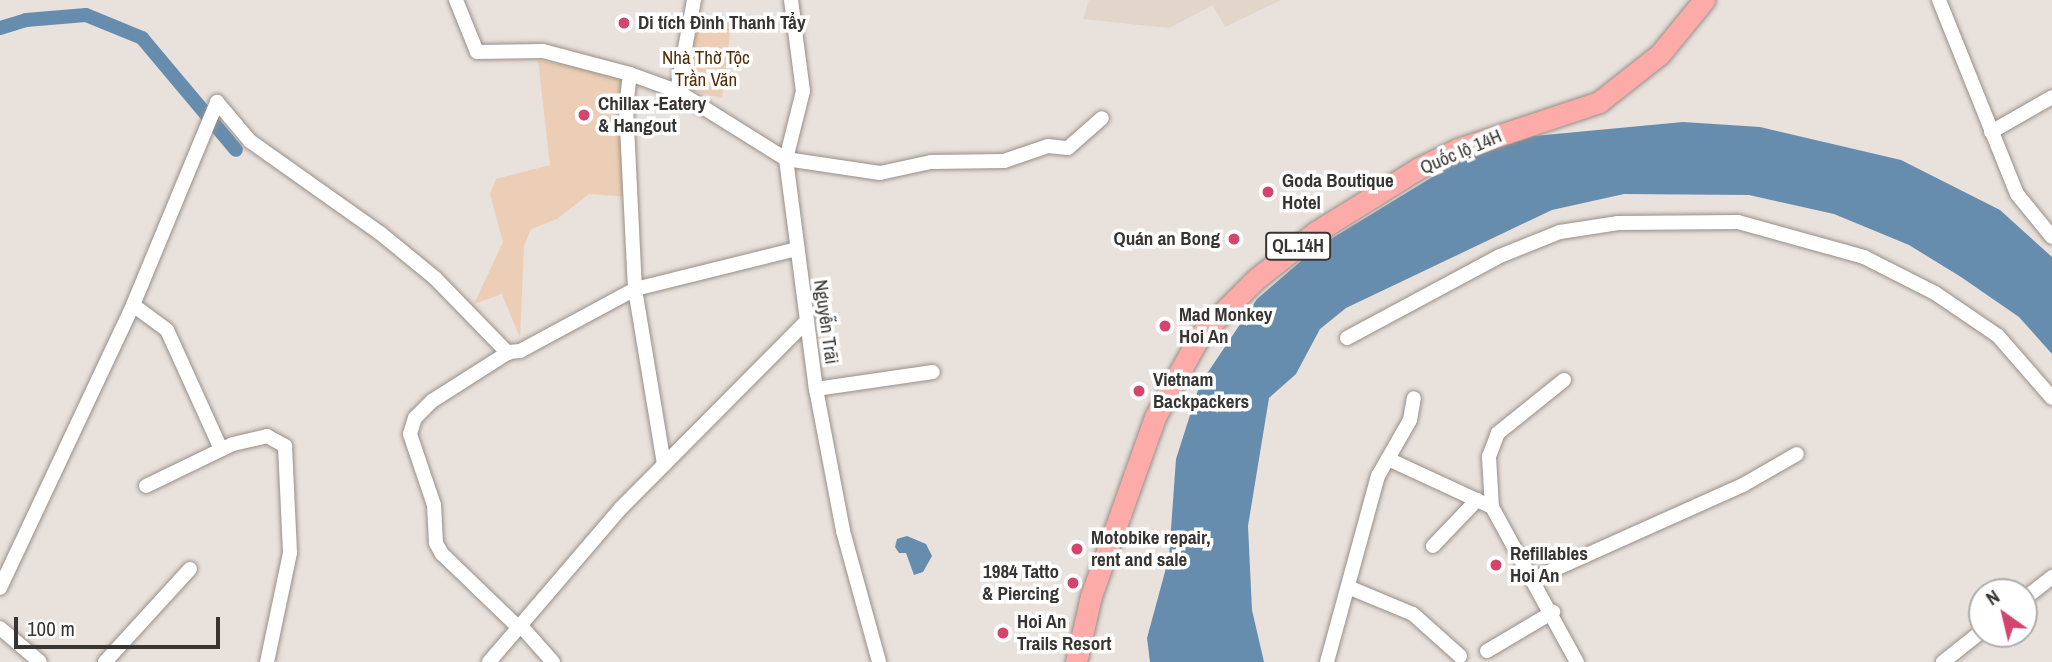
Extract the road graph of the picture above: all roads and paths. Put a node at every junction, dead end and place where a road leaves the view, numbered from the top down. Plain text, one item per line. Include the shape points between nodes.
1 (456, 0) edge
2 (694, 0) edge
3 (791, 0) edge
4 (1704, 0) edge
5 (1939, 0) edge
6 (630, 74) junction
7 (677, 91) junction
8 (2052, 97) edge
9 (1102, 118) dead end
10 (1991, 132) junction
11 (786, 159) junction
12 (2052, 237) edge
13 (797, 249) junction
14 (635, 289) junction
15 (133, 305) junction
16 (804, 324) junction
17 (1347, 338) dead end
18 (508, 352) junction
19 (933, 372) dead end
20 (1564, 380) dead end
21 (816, 389) junction
22 (1415, 398) dead end
23 (2052, 398) edge
24 (222, 449) junction
25 (1797, 454) dead end
26 (1388, 459) junction
27 (664, 465) junction
28 (146, 486) dead end
29 (1477, 500) junction
30 (1492, 507) junction
31 (1433, 546) dead end
32 (190, 569) dead end
33 (2052, 577) edge
34 (1533, 579) junction
35 (0, 587) edge
36 (1348, 587) junction
37 (2038, 588) edge
38 (1553, 612) junction
39 (520, 627) junction
40 (0, 628) edge
41 (1968, 642) edge
42 (1487, 651) dead end
43 (1460, 656) dead end
44 (40, 662) edge
45 (105, 662) edge
46 (267, 662) edge
47 (489, 662) edge
48 (553, 662) edge
49 (878, 662) edge
50 (1076, 662) edge
51 (1327, 662) edge
52 (1577, 662) edge
53 (1943, 662) edge

1 - 6 street via 477,52 555,52
2 - 7 street
3 - 11 street via 803,91
4 - 50 main road, Quốc lộ 14H / QL.14H via 1660,54 1600,102 1458,149 1419,168 1316,232 1256,279 1200,335 1155,417 1091,597
5 - 10 street
6 - 7 street
6 - 14 street via 626,106
7 - 11 street
8 - 10 street
9 - 11 street via 1068,148 1048,146 1004,161 931,162 880,173
10 - 12 street via 2023,205
11 - 13 street, Nguyễn Trãi
13 - 14 street
13 - 16 street, Nguyễn Trãi
14 - 18 street via 520,351
14 - 27 street
15 - 18 street via 217,102 250,141 435,278
15 - 24 street via 167,330
15 - 35 street
16 - 21 street, Nguyễn Trãi
16 - 27 street
17 - 23 street via 1500,256 1560,232 1618,223 1738,222 1864,257 1935,293 1998,336
18 - 39 street via 432,401 415,418 410,434 434,505 436,543 442,554
19 - 21 street
20 - 30 street via 1498,433 1489,457
21 - 49 street, Nguyễn Trãi via 843,531
22 - 26 street via 1410,420
24 - 28 street
24 - 46 street via 267,436 285,446 290,553
25 - 34 street via 1743,485
26 - 29 street
26 - 36 street via 1378,475
27 - 39 street via 621,508
29 - 30 street
29 - 31 street
30 - 34 street
32 - 45 street
33 - 37 street
34 - 38 street
36 - 43 street via 1413,614
36 - 51 street
38 - 42 street
38 - 52 street
39 - 47 street
39 - 48 street
40 - 44 street
41 - 53 street

